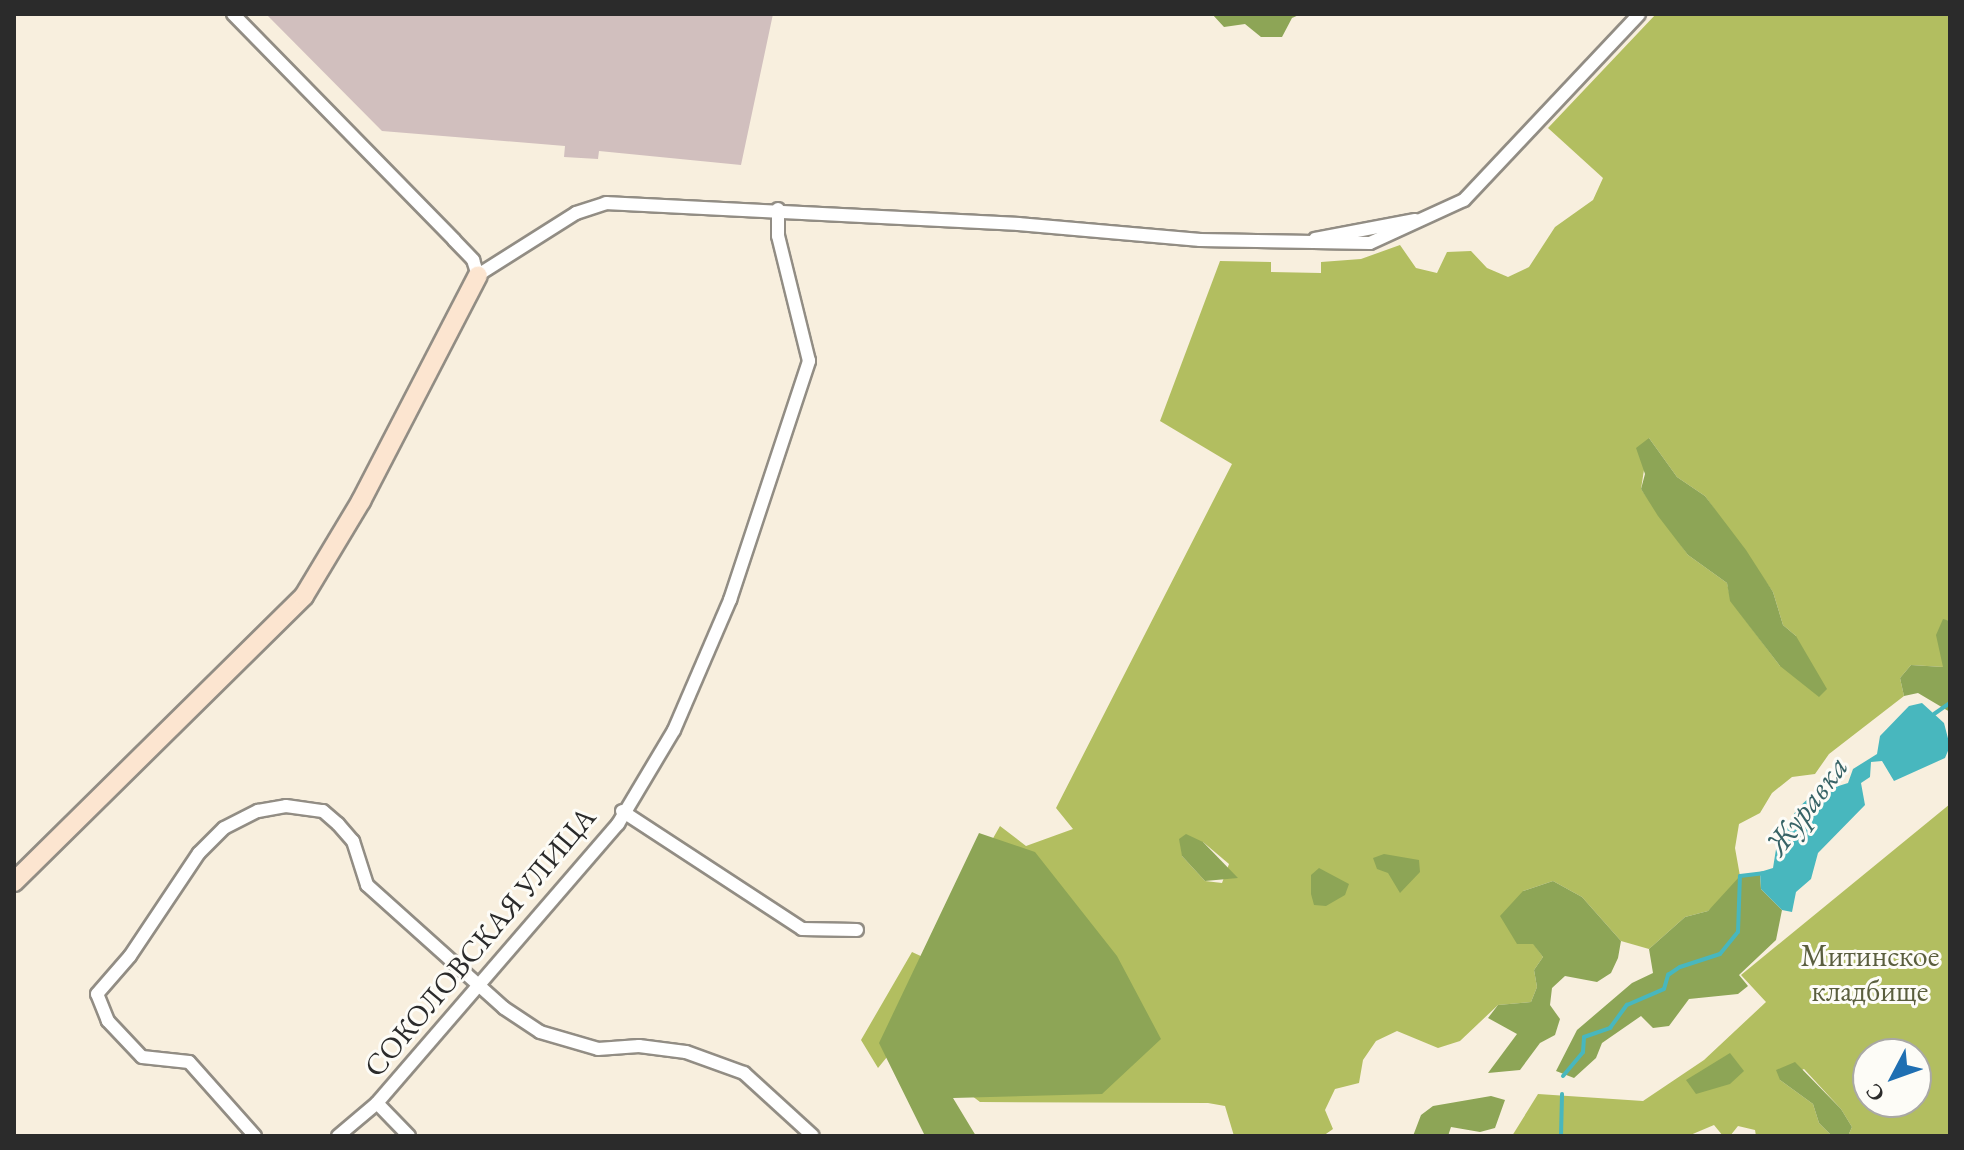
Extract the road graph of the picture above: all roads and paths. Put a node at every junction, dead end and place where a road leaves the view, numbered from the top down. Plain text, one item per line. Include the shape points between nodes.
1 (233, 14) edge
2 (1639, 14) edge
3 (778, 209) junction
4 (478, 275) junction
5 (622, 811) junction
6 (14, 882) edge
7 (857, 930) dead end
8 (483, 984) junction
9 (377, 1103) junction
10 (255, 1136) edge
11 (338, 1136) edge
12 (409, 1136) edge
13 (813, 1136) edge

1 - 4 street via 464,250
2 - 3 street via 1464,200 1415,220 1300,242
3 - 4 street via 606,203 576,213
3 - 5 street, СОКОЛОВСКАЯ УЛИЦА via 778,236 809,361 730,600 674,730
4 - 6 street via 361,501 304,596
5 - 7 street via 802,929
5 - 8 street, СОКОЛОВСКАЯ УЛИЦА via 618,824
8 - 9 street, СОКОЛОВСКАЯ УЛИЦА
8 - 10 street via 408,926 367,885 353,841 323,811 286,806 258,811 224,828 199,853 130,956 97,994 99,1007 142,1057 189,1062
8 - 13 street via 504,1008 540,1032 598,1049 639,1046 686,1052 733,1070 765,1091
9 - 11 street, СОКОЛОВСКАЯ УЛИЦА
9 - 12 street

